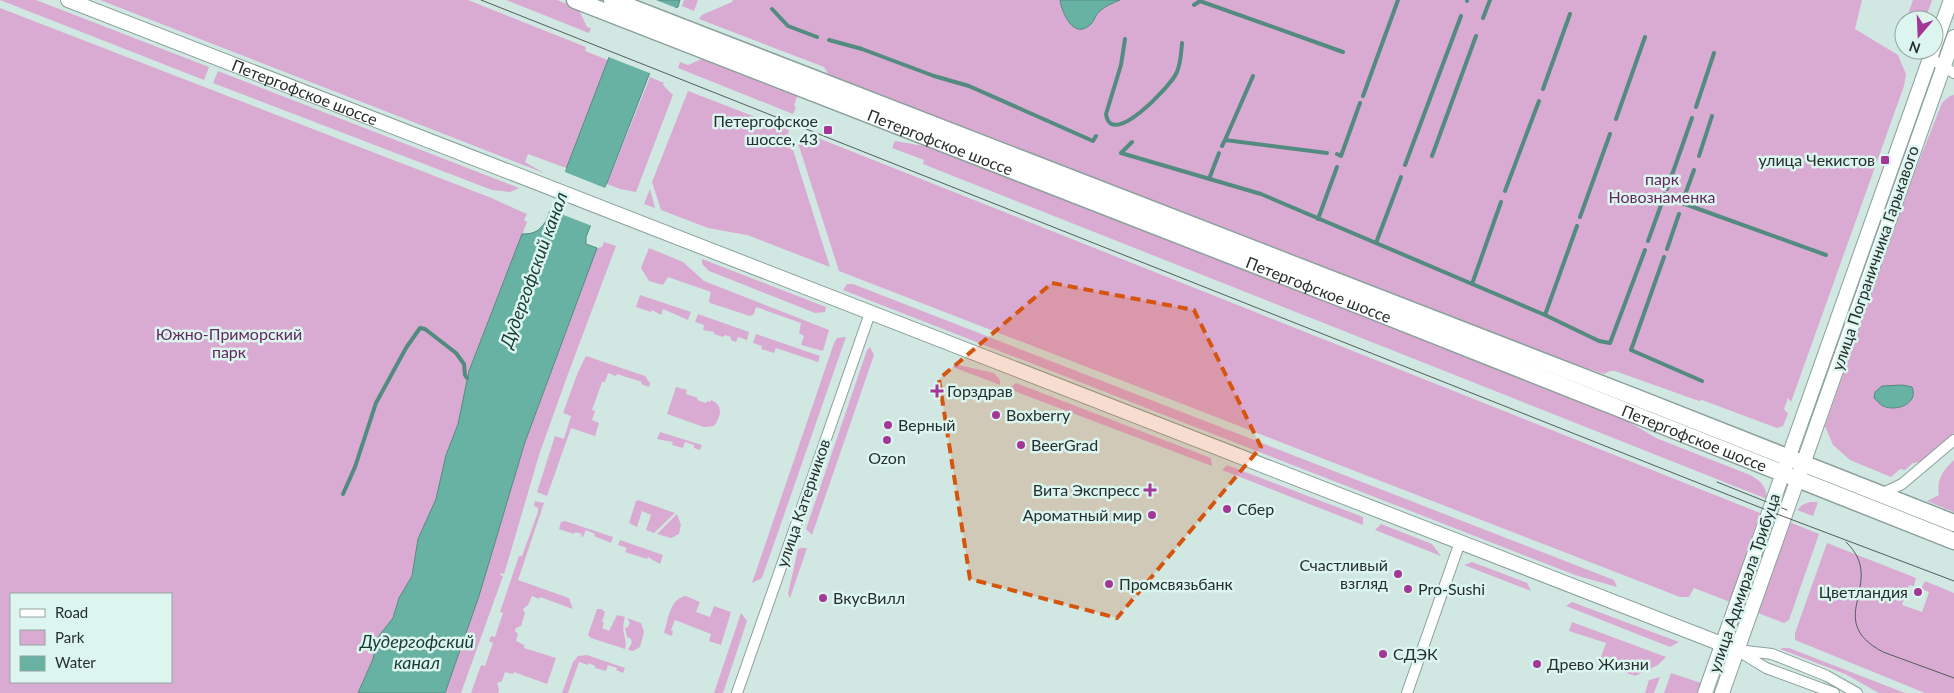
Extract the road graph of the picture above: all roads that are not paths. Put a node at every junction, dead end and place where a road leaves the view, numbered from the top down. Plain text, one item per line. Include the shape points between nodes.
1 (68, 0) edge
2 (575, 0) edge
3 (1951, 0) edge
4 (612, 5) edge
5 (1944, 19) edge
6 (684, 35) junction
7 (1954, 37) edge
8 (1929, 60) edge
9 (1939, 60) edge
10 (1948, 70) edge
11 (870, 313) junction
12 (1954, 440) edge
13 (1796, 461) junction
14 (1790, 476) junction
15 (1881, 494) junction
16 (1954, 523) edge
17 (1954, 541) edge
18 (1460, 542) junction
19 (1722, 644) junction
20 (1737, 650) junction
21 (737, 693) edge
22 (1407, 693) edge
23 (1705, 693) edge
24 (1722, 693) edge
25 (1834, 693) edge
26 (1857, 693) edge

1 - 11 street, Петергофское шоссе
2 - 4 main road
3 - 5 street, улица Пограничника Гарькавого
4 - 6 main road
6 - 13 main road, Петергофское шоссе
6 - 14 main road, Петергофское шоссе
7 - 10 street, улица Пограничника Гарькавого
8 - 13 street, улица Пограничника Гарькавого
9 - 10 street
10 - 13 street, улица Пограничника Гарькавого
11 - 18 street
11 - 21 street, улица Катерников
12 - 15 street via 1902,484
13 - 14 street, улица Пограничника Гарькавого
13 - 15 main road, Петергофское шоссе
14 - 17 main road, Петергофское шоссе
14 - 19 street, улица Адмирала Трибуца
14 - 20 street, улица Адмирала Трибуца
15 - 16 main road, Петергофское шоссе
18 - 19 street
18 - 22 street
19 - 20 street
19 - 23 street, улица Адмирала Трибуца
20 - 24 street, улица Адмирала Трибуца
20 - 25 street via 1766,668
20 - 26 street via 1772,654 1827,676

